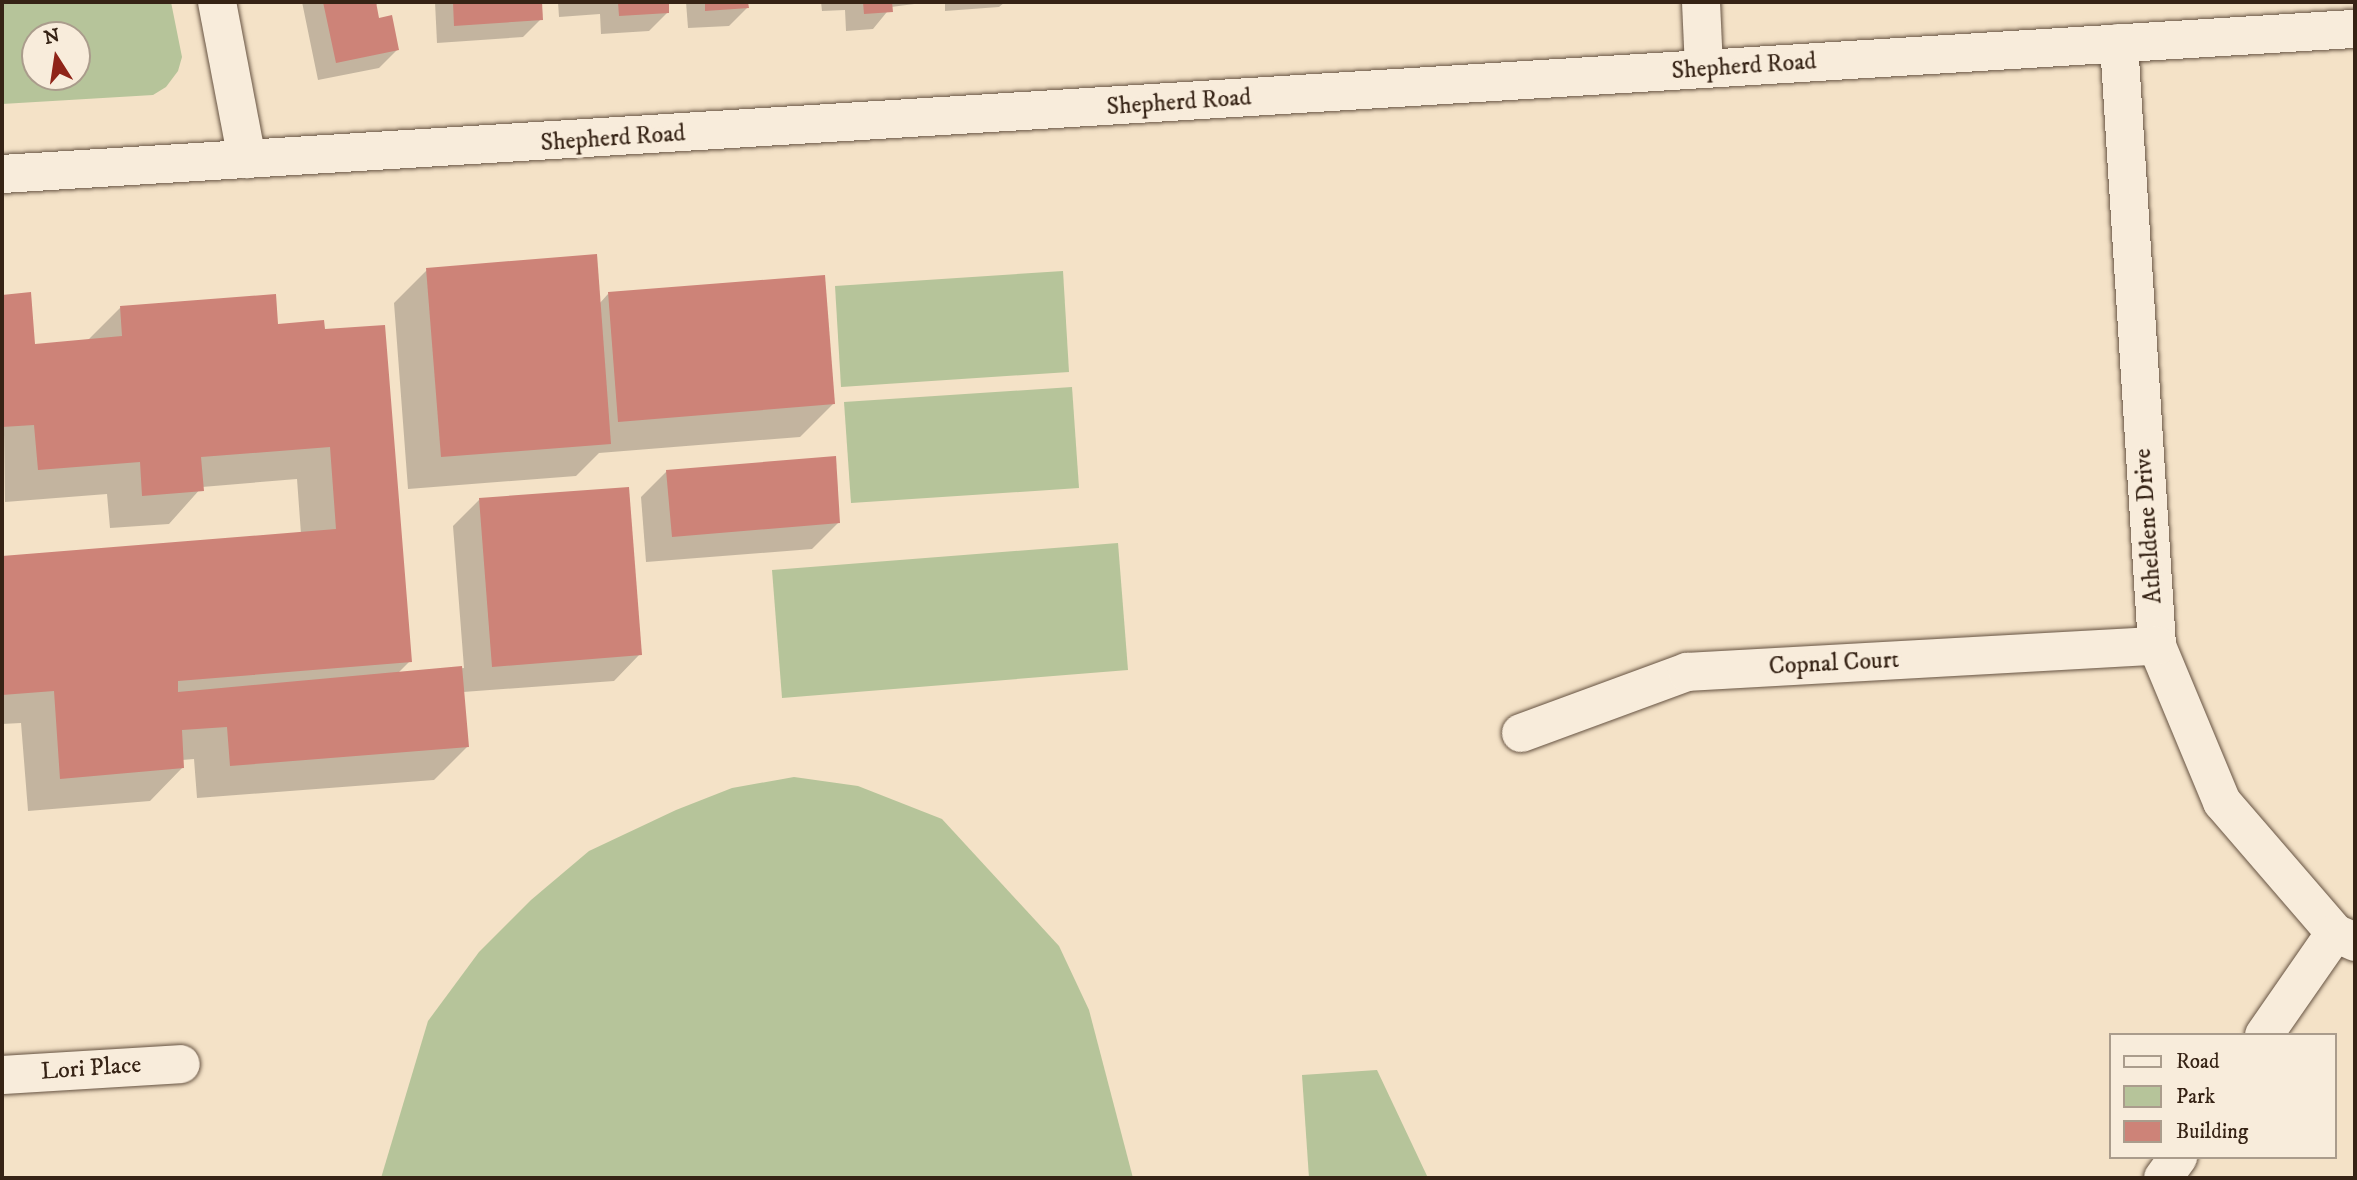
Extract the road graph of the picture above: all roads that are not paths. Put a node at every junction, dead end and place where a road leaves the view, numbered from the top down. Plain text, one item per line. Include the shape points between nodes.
1 (217, 2) edge
2 (1701, 2) edge
3 (2355, 29) edge
4 (2119, 43) junction
5 (1704, 69) junction
6 (247, 159) junction
7 (2, 174) edge
8 (2157, 646) junction
9 (1521, 733) dead end
10 (2345, 938) edge
11 (2266, 1033) edge
12 (181, 1064) dead end
13 (2, 1075) edge
14 (2177, 1159) edge
15 (2163, 1178) edge

1 - 6 street
2 - 5 street
3 - 4 street, Shepherd Road
4 - 5 street, Shepherd Road
4 - 8 street, Atheldene Drive
5 - 6 street, Shepherd Road via 468,149
6 - 7 street, Shepherd Road
8 - 9 street, Copnal Court via 1687,672
8 - 10 street, Atheldene Drive via 2222,802
10 - 11 street
12 - 13 street, Lori Place
14 - 15 street

